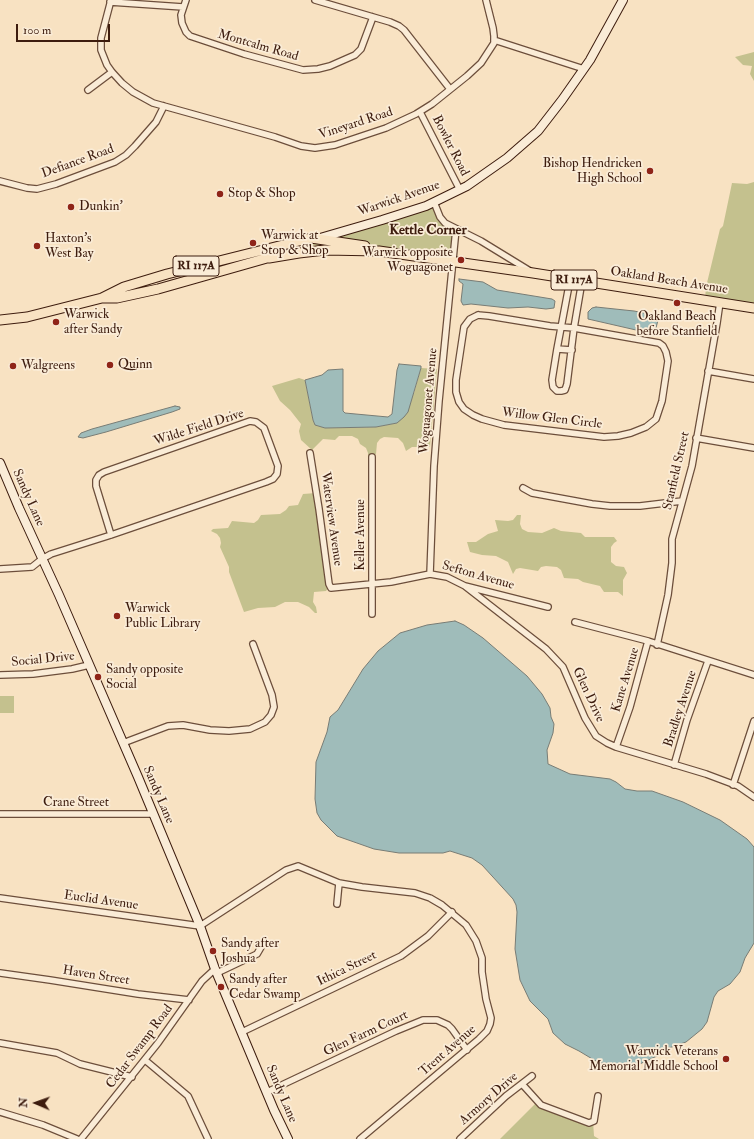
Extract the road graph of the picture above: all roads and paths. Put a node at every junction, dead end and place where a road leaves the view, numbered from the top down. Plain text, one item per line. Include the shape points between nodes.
1 (186, 0) edge
2 (315, 0) edge
3 (486, 0) edge
4 (623, 0) edge
5 (111, 1) edge
6 (183, 7) junction
7 (373, 17) junction
8 (494, 40) junction
9 (584, 69) junction
10 (112, 72) junction
11 (88, 90) dead end
12 (450, 90) junction
13 (164, 106) junction
14 (420, 112) junction
15 (0, 181) edge
16 (460, 190) junction
17 (434, 202) junction
18 (456, 229) junction
19 (315, 238) junction
20 (393, 253) junction
21 (269, 258) junction
22 (453, 261) junction
23 (533, 273) junction
24 (570, 280) junction
25 (582, 281) junction
26 (102, 298) junction
27 (720, 302) junction
28 (754, 308) edge
29 (0, 320) edge
30 (562, 327) junction
31 (574, 328) junction
32 (557, 349) junction
33 (572, 350) junction
34 (708, 371) junction
35 (754, 379) edge
36 (696, 438) junction
37 (754, 448) edge
38 (310, 453) dead end
39 (372, 457) dead end
40 (0, 463) edge
41 (523, 488) dead end
42 (682, 501) junction
43 (111, 535) junction
44 (42, 559) junction
45 (0, 569) edge
46 (430, 574) junction
47 (372, 584) junction
48 (465, 586) junction
49 (331, 588) joint
50 (548, 606) dead end
51 (372, 614) dead end
52 (575, 622) dead end
53 (648, 641) junction
54 (253, 644) dead end
55 (657, 645) junction
56 (708, 661) junction
57 (89, 665) junction
58 (0, 675) edge
59 (754, 675) edge
60 (754, 721) edge
61 (123, 743) junction
62 (616, 747) junction
63 (674, 765) junction
64 (733, 785) junction
65 (754, 797) edge
66 (0, 814) edge
67 (153, 814) junction
68 (339, 883) junction
69 (0, 898) edge
70 (336, 904) dead end
71 (452, 912) junction
72 (200, 926) junction
73 (264, 942) dead end
74 (216, 971) junction
75 (0, 973) edge
76 (189, 1000) junction
77 (242, 1032) junction
78 (0, 1043) edge
79 (467, 1050) junction
80 (145, 1060) junction
81 (532, 1076) dead end
82 (132, 1077) junction
83 (522, 1084) junction
84 (267, 1092) junction
85 (598, 1096) dead end
86 (0, 1112) edge
87 (77, 1139) edge
88 (82, 1139) edge
89 (208, 1139) edge
90 (288, 1139) edge
91 (360, 1139) edge
92 (460, 1139) edge

1 - 6 street
2 - 7 street
3 - 8 street
4 - 9 main road, Warwick Avenue
5 - 6 street
5 - 10 street, Vineyard Road via 101,43 104,57
6 - 7 street, Montcalm Road via 182,23 190,36 303,70 330,66 355,55 361,49
7 - 12 street via 404,30
8 - 9 street
8 - 12 street, Vineyard Road via 493,46 481,63
9 - 16 main road, Warwick Avenue via 547,121 528,141 497,166
10 - 11 street
10 - 13 street, Vineyard Road via 133,92
12 - 14 street, Vineyard Road
13 - 14 street, Vineyard Road via 315,148 335,145 386,128
13 - 15 street, Defiance Road via 156,122 135,146 115,162 37,189
14 - 16 street, Bowler Road
16 - 17 main road, Warwick Avenue
17 - 18 street, Oakland Beach Avenue via 440,217
17 - 19 main road, Warwick Avenue via 382,220
18 - 22 street, Woguagonet Avenue
18 - 23 street, Oakland Beach Avenue
19 - 20 main road, Oakland Beach Avenue / RI 117A via 362,245
19 - 21 main road, Warwick Avenue via 312,244
19 - 26 main road, Warwick Avenue / RI 117A via 167,274 124,287
20 - 21 main road, Oakland Beach Avenue / RI 117A via 326,250
20 - 22 main road, Oakland Beach Avenue / RI 117A
21 - 26 main road, Warwick Avenue / RI 117A via 158,289 117,298
22 - 23 main road, Oakland Beach Avenue / RI 117A
22 - 46 street, Woguagonet Avenue via 434,466
23 - 24 main road, Oakland Beach Avenue / RI 117A
24 - 25 main road, Oakland Beach Avenue / RI 117A
24 - 30 street
25 - 27 main road, Oakland Beach Avenue / RI 117A
25 - 31 street
26 - 29 main road, Warwick Avenue / RI 117A via 26,317
27 - 28 main road, Oakland Beach Avenue / RI 117A
27 - 34 street, Stanfield Street
30 - 31 street, Willow Glen Circle
30 - 31 street, Willow Glen Circle via 478,315 470,319 463,332 456,380 457,395 464,409 482,419 504,425 604,437 631,433 652,423 660,411 667,370 668,356 663,346 650,340
30 - 32 street
31 - 33 street
32 - 33 street
32 - 33 street via 552,380 553,387 561,391 565,390 567,384
34 - 35 street
34 - 36 street, Stanfield Street
36 - 37 street
36 - 42 street, Stanfield Street via 692,466
38 - 49 street, Waterview Avenue
39 - 47 street, Keller Avenue
40 - 44 main road, Sandy Lane
41 - 42 street via 543,495 610,506 640,506
42 - 55 street, Stanfield Street via 672,542 668,595
43 - 43 street, Wilde Field Drive via 96,486 99,475 250,421 264,428 278,466 273,479
43 - 44 street, Wilde Field Drive
44 - 45 street, Wilde Field Drive via 28,568
44 - 57 main road, Sandy Lane
46 - 47 street, Sefton Avenue
46 - 48 street, Sefton Avenue via 447,577
47 - 49 street, Sefton Avenue
47 - 51 street, Keller Avenue
48 - 50 street, Sefton Avenue
48 - 62 street, Glen Drive via 556,658 566,671 593,733
52 - 53 street
53 - 55 street
53 - 62 street, Kane Avenue
54 - 61 street via 274,707 271,716 265,722 250,729 229,731 183,725 168,726
55 - 56 street
56 - 59 street
56 - 63 street, Bradley Avenue
57 - 58 street, Social Drive via 33,674
57 - 61 main road, Sandy Lane
60 - 64 street
61 - 67 main road, Sandy Lane
62 - 63 street, Glen Drive
63 - 64 street, Glen Drive
64 - 65 street, Glen Drive
66 - 67 street, Crane Street
67 - 72 main road, Sandy Lane
68 - 70 street
68 - 71 street, Trent Avenue via 421,894
68 - 72 street, Trent Avenue via 304,868 294,867
69 - 72 street, Euclid Avenue
71 - 77 street, Ithica Street via 428,936 400,956
71 - 79 street, Trent Avenue via 472,933 480,952 491,1018 487,1031
72 - 74 main road, Sandy Lane
73 - 74 street, Cedar Swamp Road via 257,954
74 - 76 street, Cedar Swamp Road via 202,981
74 - 77 main road, Sandy Lane
75 - 76 street, Haven Street
76 - 80 street, Cedar Swamp Road
77 - 84 main road, Sandy Lane
78 - 82 street via 57,1052 80,1064
79 - 84 street, Glen Farm Court via 452,1029 444,1023 423,1020
79 - 91 street, Trent Avenue
80 - 82 street, Cedar Swamp Road
80 - 89 street via 188,1096
81 - 83 street, Armory Drive
82 - 88 street, Cedar Swamp Road
83 - 85 street via 541,1105 589,1123 594,1121
83 - 92 street, Armory Drive
84 - 90 main road, Sandy Lane
86 - 87 street via 44,1125

